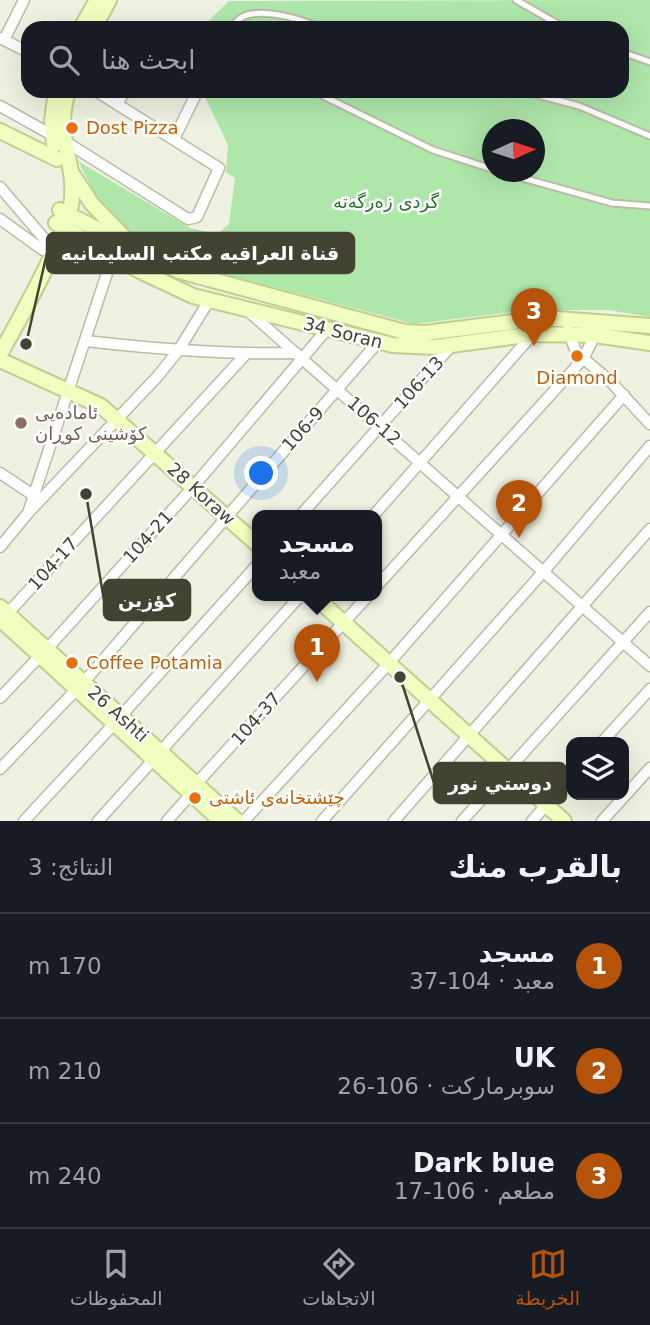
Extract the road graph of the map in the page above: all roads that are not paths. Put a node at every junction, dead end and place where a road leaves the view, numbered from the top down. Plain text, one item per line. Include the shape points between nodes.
1 (24, 0) edge
2 (97, 0) edge
3 (109, 0) edge
4 (516, 0) edge
5 (85, 21) edge
6 (98, 21) edge
7 (236, 21) edge
8 (306, 21) edge
9 (553, 21) edge
10 (2, 39) edge
11 (21, 48) edge
12 (629, 54) edge
13 (650, 61) edge
14 (57, 98) edge
15 (66, 98) edge
16 (107, 98) edge
17 (121, 98) edge
18 (194, 98) edge
19 (327, 98) edge
20 (549, 98) edge
21 (117, 104) junction
22 (0, 106) edge
23 (0, 123) edge
24 (0, 131) edge
25 (650, 136) edge
26 (57, 137) junction
27 (174, 139) junction
28 (22, 140) junction
29 (57, 159) junction
30 (482, 166) edge
31 (70, 169) junction
32 (537, 182) edge
33 (0, 187) edge
34 (650, 206) edge
35 (0, 219) edge
36 (63, 219) junction
37 (45, 246) junction
38 (136, 248) junction
39 (113, 255) junction
40 (210, 299) junction
41 (247, 310) junction
42 (568, 319) junction
43 (650, 326) edge
44 (328, 328) junction
45 (0, 333) edge
46 (533, 334) junction
47 (568, 334) junction
48 (595, 335) junction
49 (86, 341) junction
50 (379, 341) junction
51 (650, 343) edge
52 (453, 344) junction
53 (178, 351) junction
54 (0, 354) edge
55 (245, 355) junction
56 (300, 356) junction
57 (583, 359) junction
58 (0, 360) edge
59 (68, 389) junction
60 (339, 390) junction
61 (624, 395) junction
62 (117, 418) junction
63 (650, 424) edge
64 (380, 426) junction
65 (650, 446) edge
66 (154, 452) junction
67 (422, 463) junction
68 (0, 473) edge
69 (193, 486) junction
70 (33, 495) junction
71 (460, 496) junction
72 (305, 510) edge
73 (379, 510) edge
74 (28, 513) junction
75 (225, 516) junction
76 (650, 529) edge
77 (501, 533) junction
78 (252, 540) edge
79 (0, 547) edge
80 (252, 570) edge
81 (544, 571) junction
82 (382, 580) edge
83 (296, 601) edge
84 (319, 601) edge
85 (363, 601) edge
86 (582, 605) junction
87 (650, 612) edge
88 (2, 617) edge
89 (343, 623) junction
90 (624, 643) junction
91 (43, 653) junction
92 (389, 663) junction
93 (650, 666) edge
94 (80, 686) junction
95 (650, 689) edge
96 (0, 698) edge
97 (430, 701) junction
98 (118, 720) junction
99 (470, 737) junction
100 (607, 737) edge
101 (157, 756) junction
102 (650, 768) edge
103 (0, 769) edge
104 (507, 770) junction
105 (566, 783) edge
106 (194, 789) junction
107 (546, 805) junction
108 (24, 821) edge
109 (98, 821) edge
110 (167, 821) edge
111 (221, 821) edge
112 (237, 821) edge
113 (244, 821) edge
114 (322, 821) edge
115 (394, 821) edge
116 (463, 821) edge
117 (532, 821) edge
118 (564, 821) edge
119 (602, 821) edge

1 - 10 street
2 - 5 main road
3 - 6 main road
4 - 9 lane
7 - 8 lane via 243,16 277,13
10 - 11 street
12 - 13 lane
14 - 26 main road
15 - 26 main road
16 - 21 street
17 - 21 street
18 - 27 street
19 - 30 lane via 433,150
20 - 25 lane
21 - 27 street
22 - 26 street
23 - 28 main road
24 - 28 main road
26 - 27 street via 194,219 219,168
26 - 29 main road
26 - 31 main road
28 - 29 main road
29 - 36 main road via 64,191
31 - 36 main road via 73,188
31 - 38 main road via 92,204
32 - 34 lane via 612,203
33 - 37 street
35 - 37 street
36 - 37 main road
36 - 38 main road, 34 Soran
36 - 39 main road, 34 Soran
36 - 54 main road
37 - 45 main road
38 - 42 main road, 34 Soran via 200,278 405,332
39 - 40 main road, 34 Soran via 164,283
39 - 49 street
40 - 41 main road, 34 Soran
40 - 53 street
41 - 44 main road, 34 Soran
41 - 56 street, 106-12
42 - 43 main road, 34 Soran
42 - 47 street
44 - 50 main road, 34 Soran
44 - 56 street, 104-21
46 - 47 main road, 34 Soran
46 - 52 main road, 34 Soran
46 - 67 street
47 - 48 main road, 34 Soran
47 - 57 street
48 - 51 main road, 34 Soran
48 - 57 street
49 - 53 street
49 - 59 street
50 - 52 main road, 34 Soran via 417,348
50 - 60 street, 106-9
52 - 64 street, 106-13
53 - 55 street
53 - 62 street
55 - 56 street
55 - 66 street, 104-17
56 - 60 street, 106-12
56 - 69 street, 104-21
57 - 61 street
57 - 71 street
58 - 59 main road, 28 Koraw
59 - 62 main road, 28 Koraw
59 - 70 street
60 - 64 street, 106-12
60 - 75 street, 106-9
61 - 63 street
61 - 77 street
62 - 66 main road, 28 Koraw
62 - 74 street
64 - 67 street, 106-12
64 - 72 street, 106-13
65 - 81 street
66 - 69 main road, 28 Koraw
66 - 88 street, 104-17
67 - 71 street, 106-12
67 - 73 street
68 - 70 street
69 - 75 main road, 28 Koraw
69 - 91 street, 104-21
70 - 74 street
71 - 77 street, 106-12
71 - 82 street
74 - 79 street
75 - 78 main road, 28 Koraw
75 - 94 street, 106-9
76 - 86 street
77 - 81 street, 106-12
77 - 92 street
80 - 98 street
81 - 86 street, 106-12
81 - 97 street
83 - 101 street
84 - 89 main road
85 - 89 street, 104-37
86 - 90 street, 106-12
86 - 99 street
87 - 90 street
88 - 91 main road, 26 Ashti
89 - 92 main road
89 - 106 street, 104-37
90 - 93 street, 106-12
90 - 104 street
91 - 94 main road, 26 Ashti
91 - 96 street, 104-21
92 - 97 main road
92 - 113 street
94 - 98 main road, 26 Ashti
94 - 103 street, 106-9
95 - 100 street
97 - 99 main road
97 - 114 street
98 - 101 main road, 26 Ashti
98 - 108 street
99 - 104 main road
99 - 115 street
101 - 106 main road, 26 Ashti
101 - 109 street
102 - 119 street
104 - 107 main road
104 - 116 street
105 - 107 street
106 - 110 street, 104-37
106 - 111 main road, 26 Ashti
106 - 112 main road, 26 Ashti
107 - 117 street
107 - 118 main road

